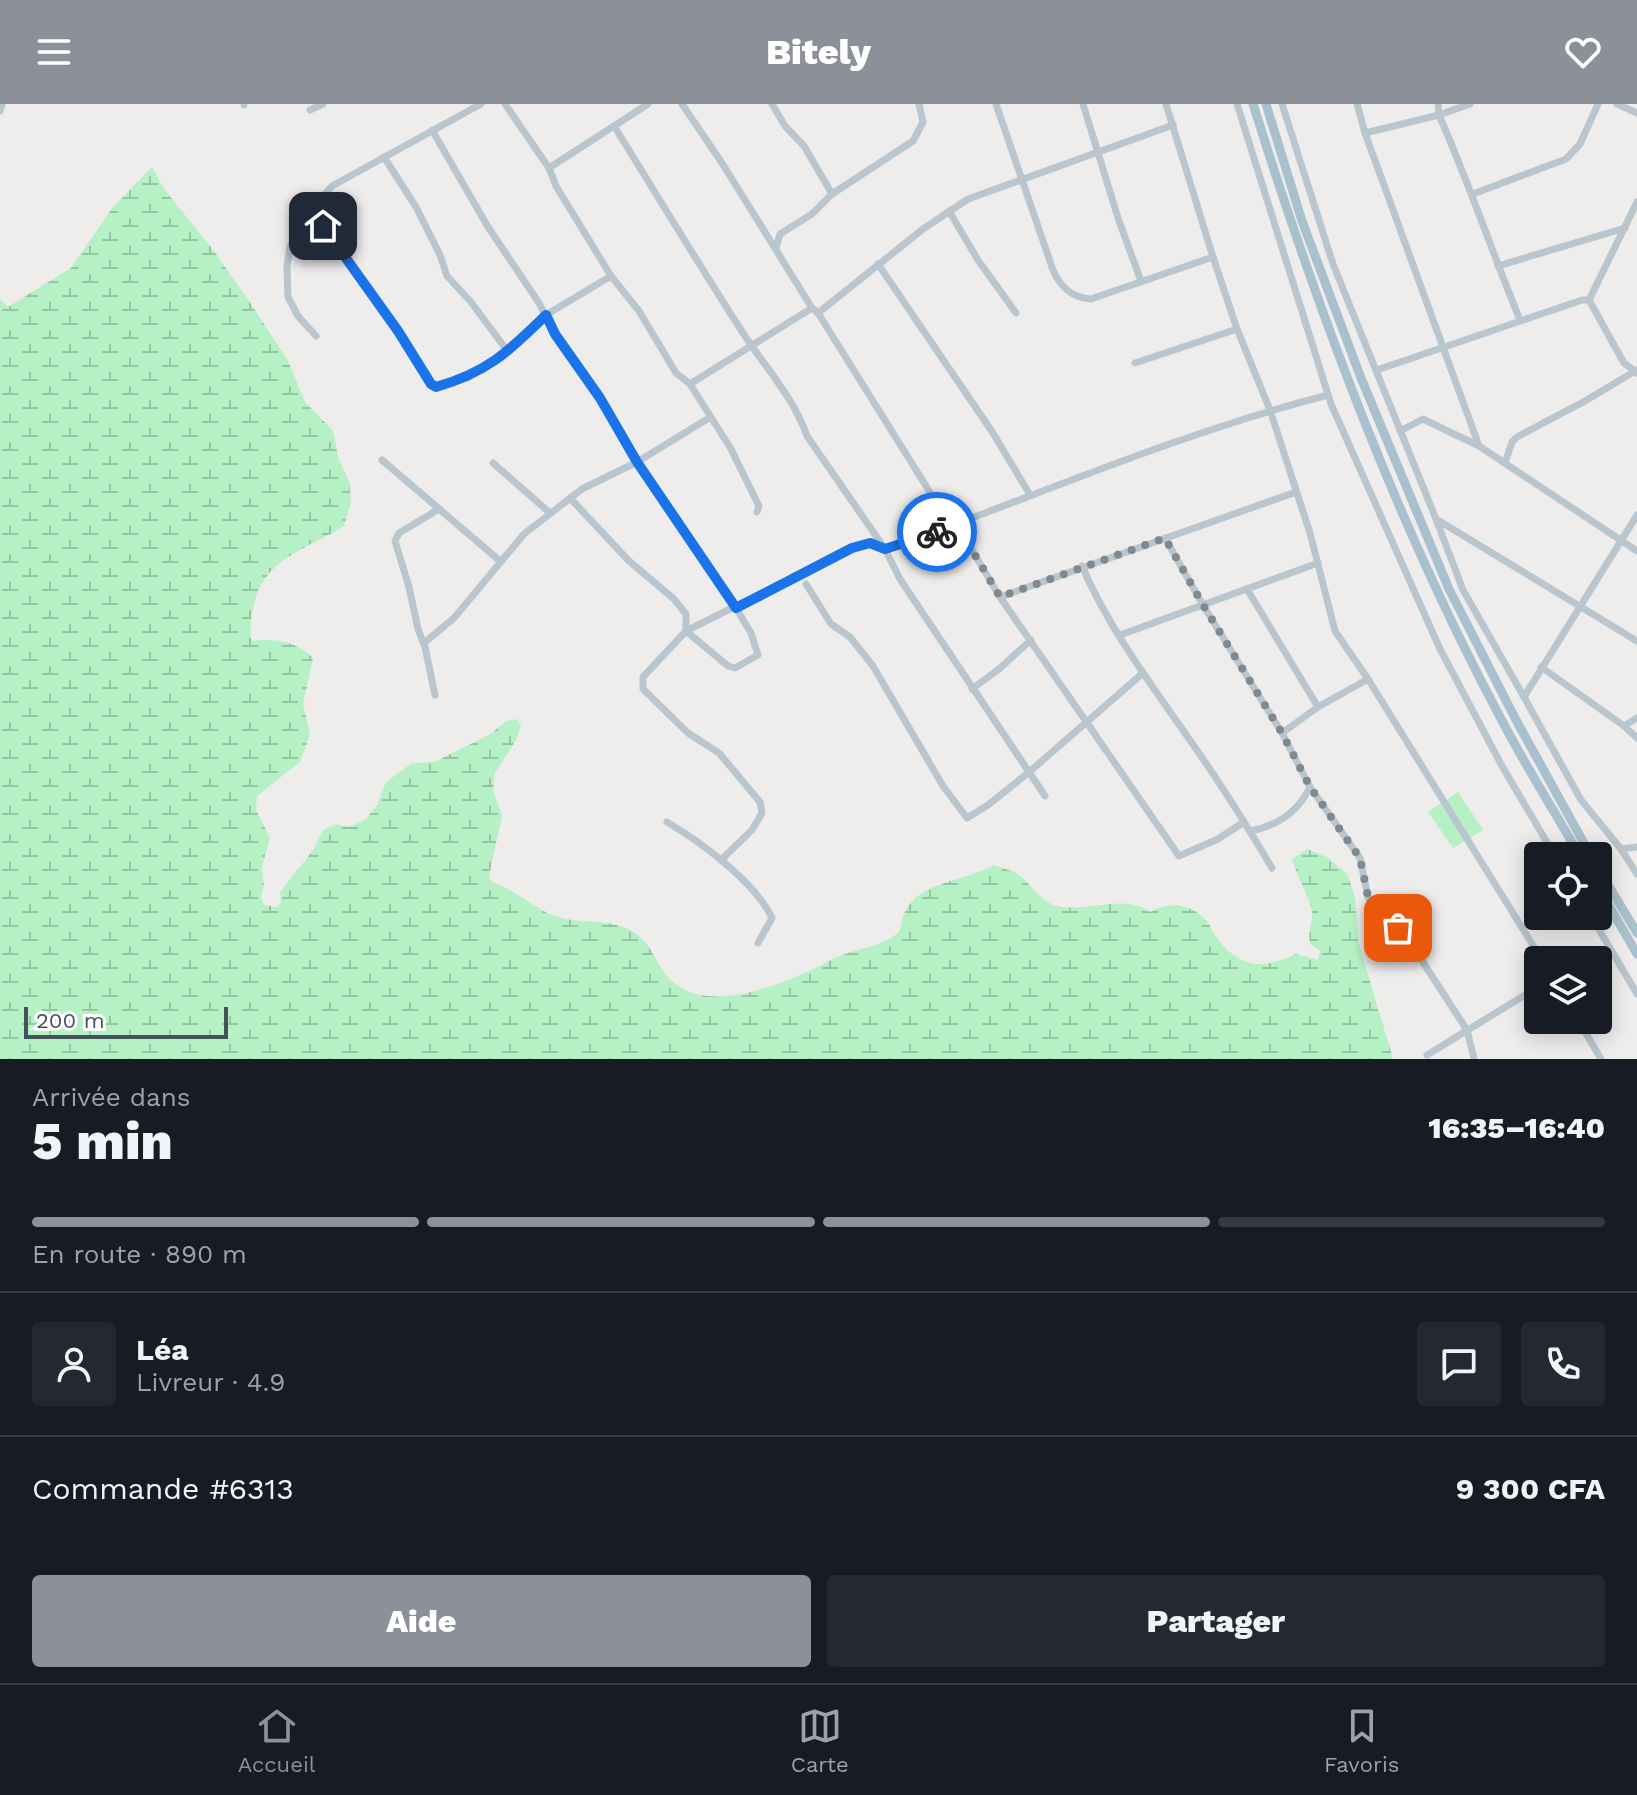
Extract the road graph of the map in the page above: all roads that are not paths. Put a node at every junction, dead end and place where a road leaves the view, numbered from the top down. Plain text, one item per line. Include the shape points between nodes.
1 (2, 104) edge
2 (323, 104) edge
3 (481, 104) edge
4 (506, 104) edge
5 (648, 104) edge
6 (682, 104) edge
7 (772, 104) edge
8 (919, 104) edge
9 (996, 104) edge
10 (1083, 104) edge
11 (1166, 104) edge
12 (1237, 104) edge
13 (1253, 104) edge
14 (1266, 104) edge
15 (1282, 104) edge
16 (1357, 104) edge
17 (1438, 104) edge
18 (1470, 104) edge
19 (1598, 104) edge
20 (1617, 104) edge
21 (310, 110) dead end
22 (0, 111) edge
23 (1637, 113) edge
24 (1439, 115) junction
25 (1173, 125) junction
26 (614, 126) junction
27 (432, 130) junction
28 (1365, 133) junction
29 (1096, 152) junction
30 (384, 157) junction
31 (549, 168) junction
32 (1022, 179) junction
33 (832, 194) junction
34 (1473, 194) junction
35 (1637, 202) edge
36 (312, 211) junction
37 (949, 211) junction
38 (1625, 228) junction
39 (776, 251) junction
40 (1213, 257) junction
41 (878, 264) junction
42 (1498, 266) junction
43 (611, 276) junction
44 (1141, 281) junction
45 (1589, 300) junction
46 (815, 311) junction
47 (1016, 313) dead end
48 (546, 315) junction
49 (1520, 320) junction
50 (1359, 326) junction
51 (1237, 329) junction
52 (1343, 331) junction
53 (316, 336) dead end
54 (752, 346) junction
55 (1444, 349) junction
56 (508, 352) junction
57 (1135, 363) dead end
58 (1377, 370) junction
59 (1637, 372) edge
60 (690, 384) junction
61 (1328, 395) junction
62 (1270, 410) junction
63 (709, 418) junction
64 (1400, 431) junction
65 (1479, 446) junction
66 (382, 460) dead end
67 (637, 462) junction
68 (493, 463) dead end
69 (1505, 463) junction
70 (1296, 492) junction
71 (1030, 495) junction
72 (570, 498) junction
73 (439, 509) junction
74 (757, 512) dead end
75 (550, 513) junction
76 (1637, 515) edge
77 (1436, 519) junction
78 (954, 526) junction
79 (1165, 538) junction
80 (1621, 540) junction
81 (885, 549) junction
82 (1637, 551) edge
83 (500, 561) junction
84 (1318, 563) junction
85 (1082, 566) junction
86 (806, 584) dead end
87 (1247, 589) junction
88 (1000, 597) junction
89 (1203, 605) junction
90 (1580, 605) junction
91 (736, 608) junction
92 (686, 631) junction
93 (1120, 635) junction
94 (1031, 640) junction
95 (1637, 641) edge
96 (424, 643) junction
97 (1541, 667) junction
98 (1143, 673) junction
99 (1368, 679) junction
100 (972, 689) junction
101 (435, 695) dead end
102 (1524, 697) junction
103 (1318, 707) junction
104 (1637, 718) edge
105 (1086, 722) junction
106 (1624, 726) junction
107 (1282, 733) junction
108 (1637, 738) edge
109 (1028, 773) junction
110 (1310, 787) junction
111 (1045, 796) dead end
112 (667, 822) dead end
113 (1244, 822) junction
114 (1250, 831) junction
115 (1547, 842) edge
116 (1572, 842) edge
117 (1583, 842) edge
118 (1637, 847) edge
119 (1621, 849) junction
120 (721, 860) junction
121 (1272, 868) dead end
122 (1637, 874) edge
123 (1612, 888) edge
124 (1612, 911) edge
125 (1633, 917) edge
126 (1599, 930) edge
127 (1637, 933) edge
128 (758, 943) dead end
129 (1533, 946) edge
130 (1637, 954) edge
131 (1637, 994) edge
132 (1524, 995) edge
133 (1467, 1030) junction
134 (1586, 1034) edge
135 (1427, 1055) dead end
136 (1474, 1059) edge
137 (1601, 1059) edge

1 - 22 street
2 - 21 street
3 - 27 street
4 - 31 street
5 - 26 street
6 - 39 street
7 - 33 street
8 - 33 street via 923,122 913,141
9 - 32 street
10 - 29 street
11 - 25 street
12 - 61 street
13 - 116 main road via 1334,341 1420,552 1507,730
14 - 52 main road
15 - 50 street via 1333,264
16 - 28 street
17 - 24 street
18 - 24 street
19 - 34 street via 1574,154
20 - 23 street
24 - 28 street
24 - 34 street
25 - 29 street
25 - 40 street
26 - 31 street
26 - 54 street
27 - 30 street
27 - 48 street
28 - 55 street
29 - 32 street
29 - 44 street
30 - 36 street via 332,186
30 - 56 street via 416,207 447,276
31 - 43 street
32 - 37 street
32 - 44 street via 1063,287 1091,299
33 - 39 street via 780,234
34 - 42 street
35 - 38 street
36 - 53 street via 297,227 290,247 287,284 292,306
36 - 56 street via 431,384 467,378
37 - 41 street
37 - 47 street
38 - 42 street
38 - 45 street
39 - 46 street
40 - 44 street
40 - 51 street
41 - 46 street
41 - 71 street
42 - 49 street
43 - 48 street
43 - 60 street via 676,373
45 - 49 street
45 - 59 street via 1624,363
46 - 54 street
46 - 78 street
48 - 56 street
48 - 67 street
49 - 55 street
50 - 52 street
50 - 58 street
51 - 57 street
51 - 62 street
52 - 117 main road via 1460,612
54 - 60 street
54 - 81 street
55 - 58 street
55 - 65 street
58 - 64 street
59 - 69 street via 1521,434 1512,442
60 - 63 street
61 - 62 street
61 - 115 street via 1440,649
62 - 70 street
62 - 71 street
63 - 67 street
63 - 74 street via 731,449 759,506
64 - 65 street via 1423,419
64 - 77 street
65 - 69 street
66 - 73 street
67 - 72 street
67 - 91 street
68 - 75 street
69 - 80 street
70 - 79 street
70 - 84 street
71 - 78 street
72 - 75 street
72 - 92 street via 629,561 674,599 686,614
73 - 83 street
73 - 96 street via 399,533 395,541
75 - 83 street
76 - 80 street
77 - 90 street
77 - 102 street via 1463,590
78 - 81 street
78 - 88 street
79 - 85 street
79 - 89 street
80 - 82 street
80 - 90 street
81 - 91 street via 870,543 852,548
81 - 100 street
83 - 96 street via 454,618
84 - 87 street
84 - 99 street via 1335,631
85 - 88 street
85 - 93 street
86 - 109 street via 831,624 854,641 873,666 965,817
87 - 89 street
87 - 103 street
88 - 94 street
89 - 93 street
89 - 107 street
90 - 95 street
90 - 97 street
91 - 92 street
91 - 92 street via 759,651 737,667 728,666
92 - 120 street via 643,677 643,689 688,733 719,753 760,802 762,813 752,830
93 - 98 street
94 - 100 street
94 - 105 street
96 - 101 street
97 - 102 street
97 - 106 street
98 - 105 street
98 - 113 street
99 - 103 street
99 - 129 street
100 - 109 street
102 - 119 street via 1581,800
103 - 107 street
104 - 106 street
105 - 109 street
105 - 113 street via 1179,856
106 - 108 street
107 - 110 street
109 - 111 street
110 - 114 street via 1296,809
110 - 133 street via 1360,858 1368,897 1416,951
112 - 120 street
113 - 114 street
114 - 121 street
118 - 119 street
119 - 122 street
120 - 128 street via 772,916
123 - 125 main road
124 - 130 main road
125 - 127 main road
126 - 131 street
132 - 133 street
133 - 135 street
133 - 136 street
134 - 137 street

